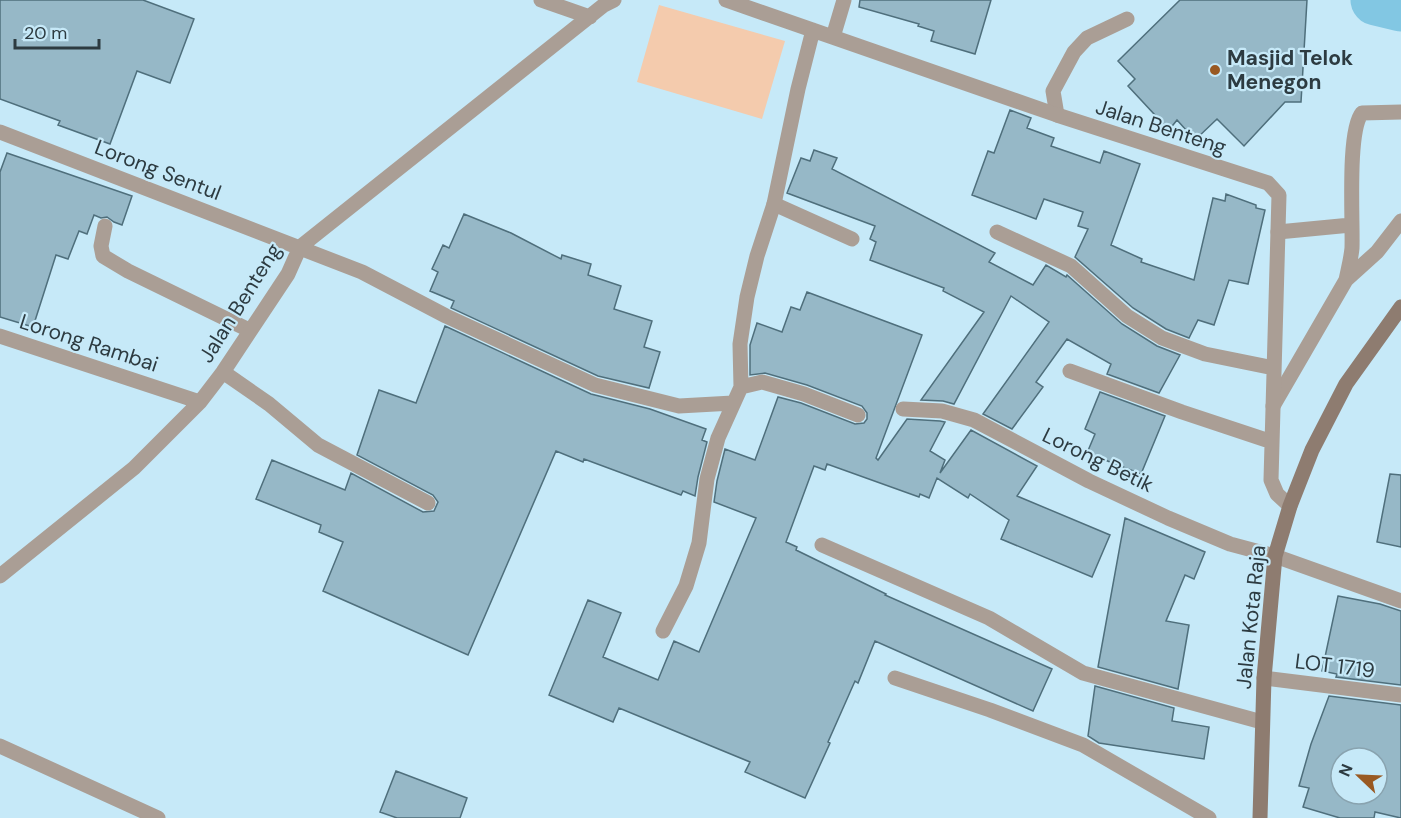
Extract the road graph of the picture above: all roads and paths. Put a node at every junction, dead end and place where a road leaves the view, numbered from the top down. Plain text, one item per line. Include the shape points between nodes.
1 (541, 0) edge
2 (614, 0) edge
3 (726, 0) edge
4 (844, 0) edge
5 (590, 17) junction
6 (1127, 19) dead end
7 (813, 30) junction
8 (833, 37) junction
9 (1401, 112) edge
10 (1057, 115) junction
11 (0, 132) edge
12 (774, 204) junction
13 (1401, 221) edge
14 (1352, 225) junction
15 (105, 226) dead end
16 (997, 232) dead end
17 (1278, 232) junction
18 (852, 239) dead end
19 (300, 247) junction
20 (1346, 280) junction
21 (1401, 307) edge
22 (249, 330) junction
23 (0, 336) edge
24 (1274, 368) junction
25 (1070, 371) dead end
26 (223, 372) junction
27 (741, 387) junction
28 (200, 402) junction
29 (733, 403) junction
30 (1273, 406) junction
31 (903, 410) dead end
32 (858, 415) dead end
33 (1272, 442) junction
34 (428, 502) dead end
35 (1290, 506) junction
36 (822, 545) dead end
37 (1275, 556) junction
38 (0, 576) edge
39 (1401, 601) edge
40 (663, 631) dead end
41 (895, 678) dead end
42 (1264, 678) junction
43 (1401, 695) edge
44 (1262, 722) junction
45 (0, 746) edge
46 (158, 818) edge
47 (1209, 818) edge
48 (1260, 818) edge

1 - 5 street
2 - 5 street, Jalan Benteng
3 - 7 street, Jalan Benteng
4 - 8 street
5 - 19 street, Jalan Benteng
6 - 10 street via 1087,38 1074,52 1053,91
7 - 8 street, Jalan Benteng
7 - 12 street
8 - 10 street, Jalan Benteng
9 - 14 street via 1362,113 1359,117 1353,152
10 - 17 street, Jalan Benteng via 1268,183 1279,195
11 - 19 street, Lorong Sentul
12 - 18 street
12 - 27 street via 747,297 740,344
13 - 20 street via 1377,252
14 - 17 street
14 - 20 street
15 - 22 street via 103,256
16 - 24 street via 1071,266 1127,315 1162,338 1205,354
17 - 24 street, Jalan Benteng
19 - 22 street, Jalan Benteng via 288,274
19 - 29 street, Lorong Sentul via 362,272 596,386 679,406
20 - 30 street
21 - 35 main road, Jalan Kota Raja via 1346,384 1312,450
22 - 26 street, Jalan Benteng
23 - 28 street, Lorong Rambai
24 - 30 street, Jalan Benteng
25 - 33 street
26 - 28 street, Jalan Benteng
26 - 34 street via 318,445
27 - 29 street
27 - 32 street via 762,382
28 - 38 street, Jalan Benteng via 134,468
29 - 40 street via 718,438 699,543 686,586
30 - 33 street, Jalan Benteng
31 - 37 street, Lorong Betik via 942,411 974,420 1168,518
33 - 35 street, Jalan Benteng via 1271,480 1277,494
35 - 37 main road, Jalan Kota Raja
36 - 44 street via 989,618 1083,673
37 - 39 street, Lorong Betik
37 - 42 main road, Jalan Kota Raja
41 - 47 street via 1083,746
42 - 43 street, LOT 1719
42 - 44 main road, Jalan Kota Raja
44 - 48 main road, Jalan Kota Raja
45 - 46 street

